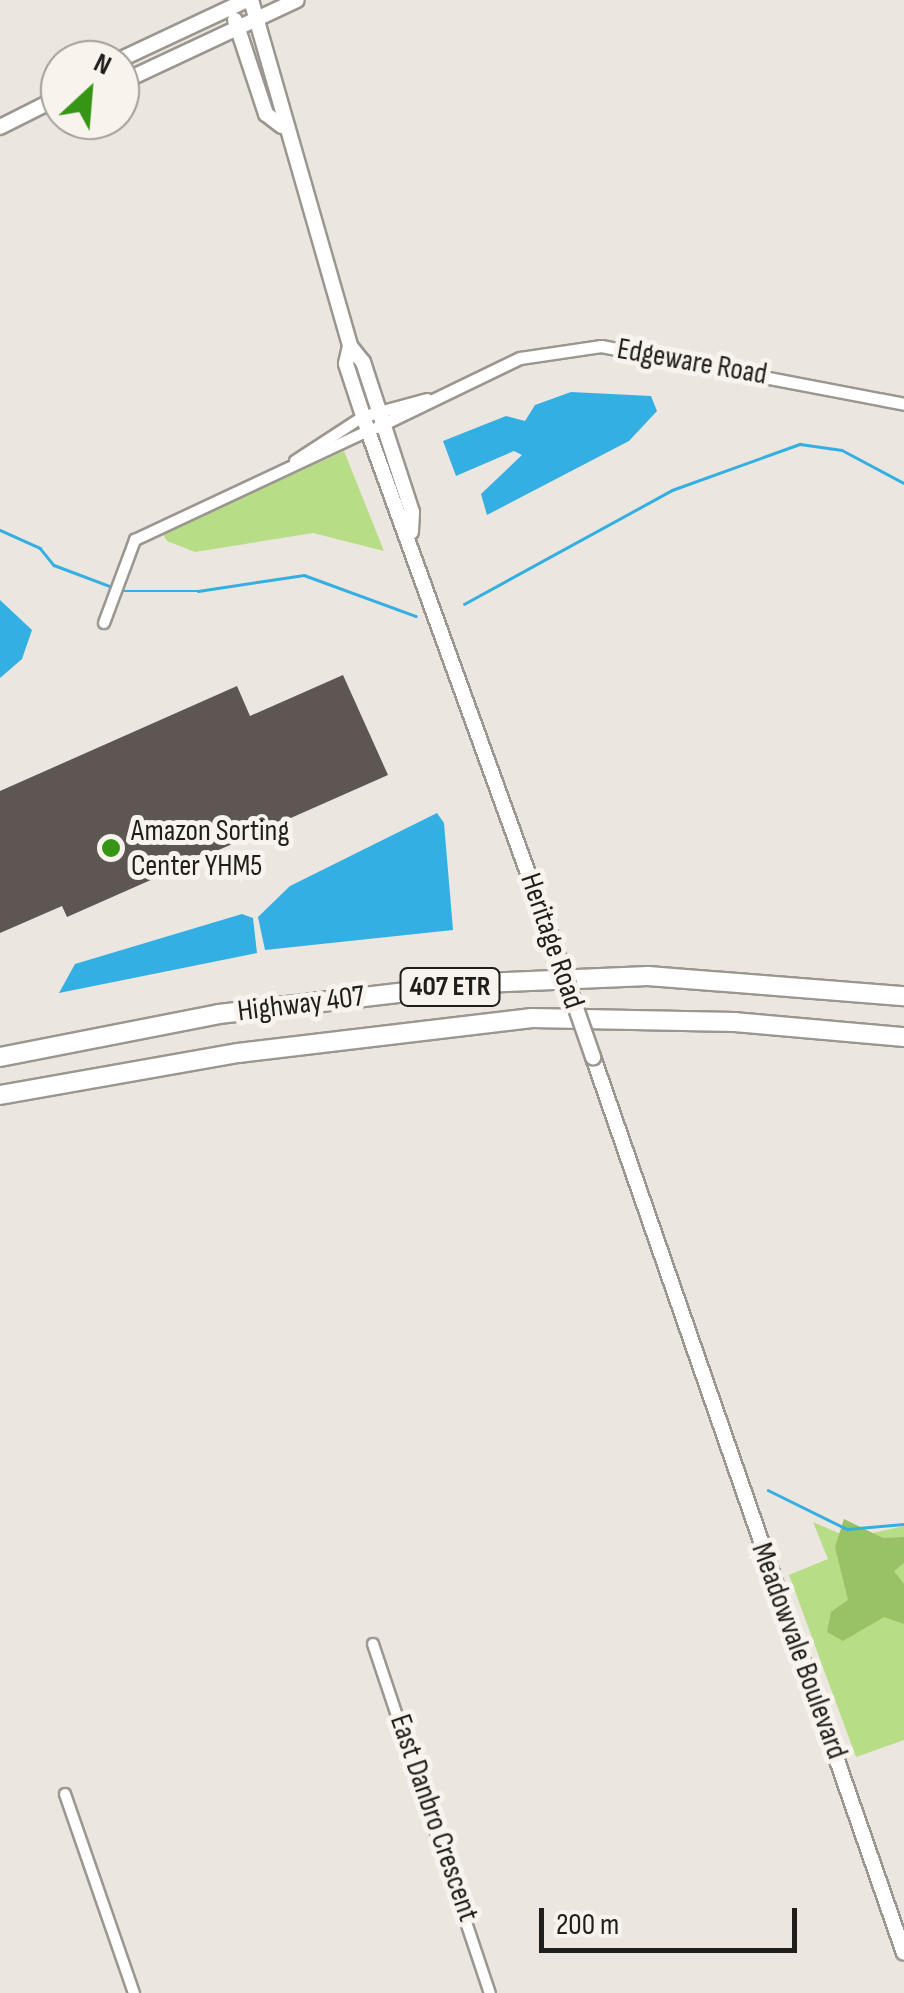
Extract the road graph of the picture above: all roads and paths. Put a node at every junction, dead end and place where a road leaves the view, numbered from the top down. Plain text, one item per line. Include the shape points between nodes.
1 (249, 0) edge
2 (296, 0) edge
3 (229, 4) edge
4 (257, 18) junction
5 (237, 28) junction
6 (140, 49) edge
7 (140, 74) edge
8 (40, 107) edge
9 (282, 126) junction
10 (0, 127) edge
11 (350, 346) junction
12 (904, 404) edge
13 (381, 417) junction
14 (366, 424) junction
15 (411, 532) junction
16 (104, 623) dead end
17 (904, 996) edge
18 (904, 1037) edge
19 (0, 1057) edge
20 (0, 1095) edge
21 (692, 1350) joint
22 (373, 1644) dead end
23 (65, 1794) dead end
24 (904, 1952) edge
25 (134, 1993) edge
26 (490, 1993) edge

1 - 3 main road
1 - 4 main road, Heritage Road
2 - 4 main road
3 - 5 main road, Heritage Road
3 - 6 main road
4 - 5 main road
4 - 9 main road, Heritage Road via 288,108
5 - 7 main road
5 - 9 main road, Heritage Road via 266,114
8 - 10 main road
9 - 11 main road, Heritage Road
11 - 13 main road, Heritage Road
11 - 14 main road, Heritage Road via 346,364
12 - 13 street, Edgeware Road via 601,346 520,358
13 - 14 street, Edgeware Road
13 - 15 main road, Heritage Road via 412,512
14 - 15 main road, Heritage Road
14 - 16 street, Edgeware Road via 135,540
15 - 21 main road, Heritage Road, bridge
17 - 19 highway, Highway 407 / 407 ETR via 648,976 484,983 219,1014
18 - 20 highway, Highway 407 / 407 ETR via 735,1022 532,1018 238,1054
21 - 24 main road, Meadowvale Boulevard
22 - 26 street, East Danbro Crescent
23 - 25 street

